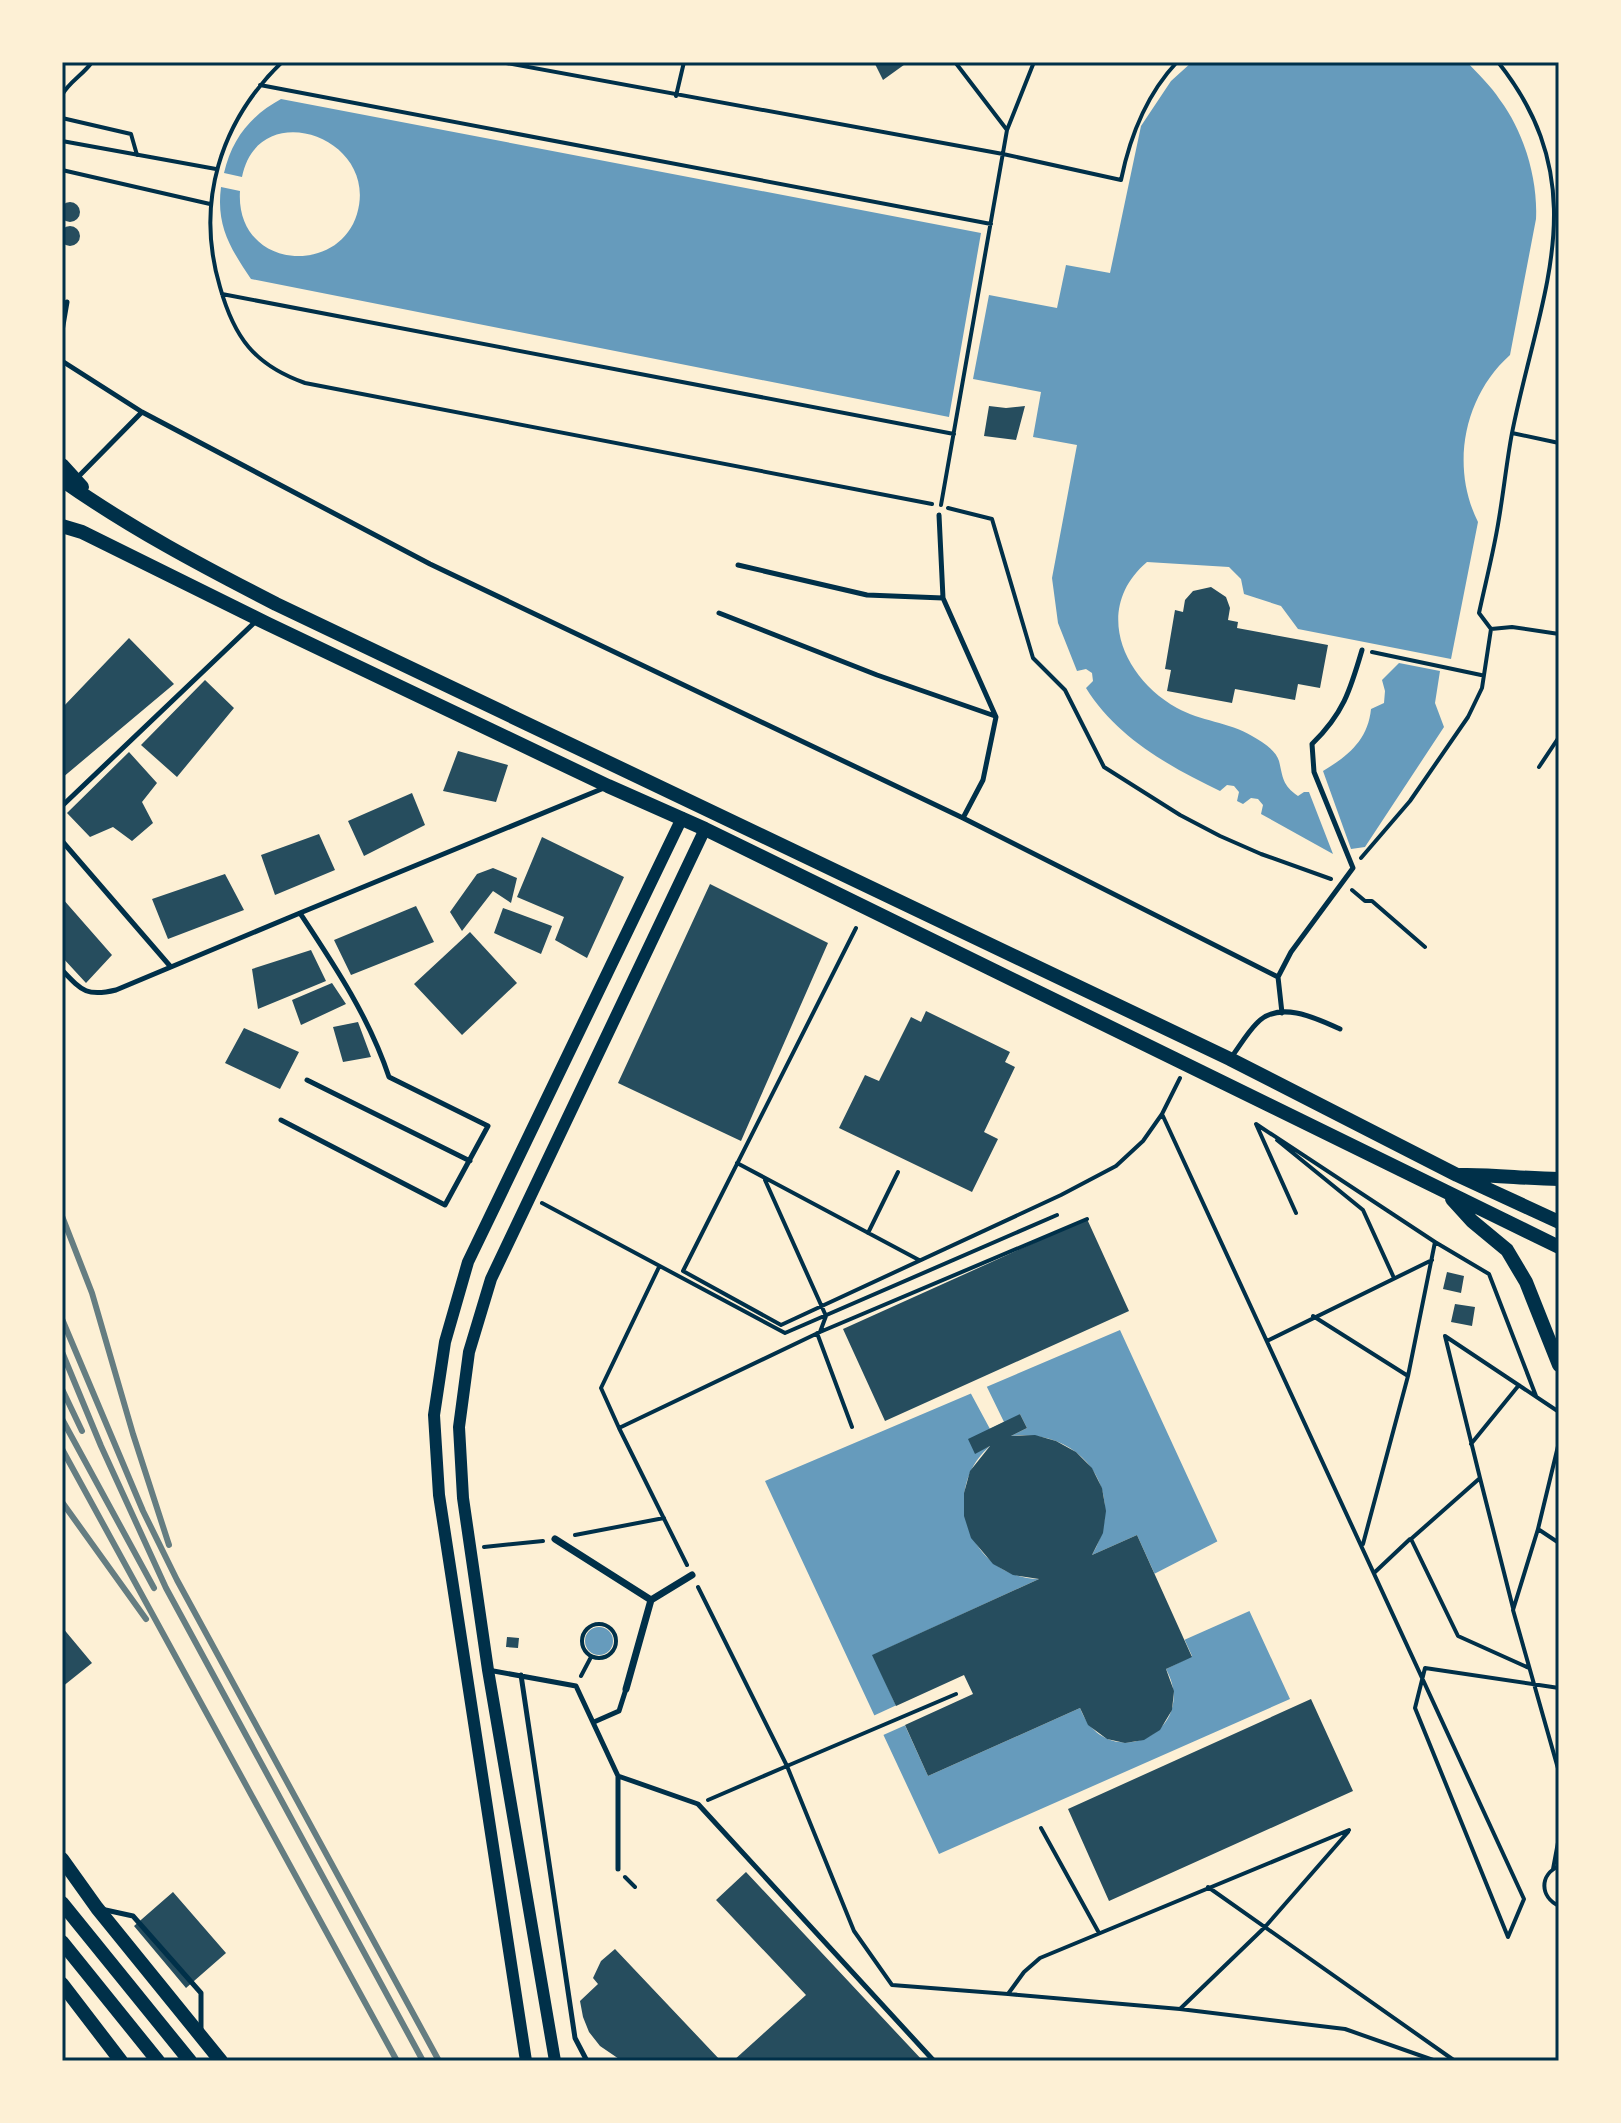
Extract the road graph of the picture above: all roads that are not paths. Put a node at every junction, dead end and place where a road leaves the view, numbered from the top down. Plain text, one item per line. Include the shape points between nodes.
1 (67, 302) dead end
2 (62, 331) edge
3 (62, 361) edge
4 (142, 412) junction
5 (62, 465) edge
6 (69, 480) edge
7 (939, 515) road end
8 (62, 518) edge
9 (62, 526) edge
10 (82, 532) junction
11 (738, 565) dead end
12 (943, 598) junction
13 (719, 613) dead end
14 (258, 619) junction
15 (1362, 650) road end
16 (996, 717) junction
17 (608, 786) junction
18 (62, 806) edge
19 (682, 818) junction
20 (963, 818) junction
21 (705, 829) junction
22 (62, 841) edge
23 (300, 913) junction
24 (170, 966) junction
25 (62, 970) edge
26 (1278, 977) junction
27 (1282, 1013) junction
28 (1340, 1029) dead end
29 (1230, 1059) junction
30 (307, 1080) dead end
31 (281, 1120) dead end
32 (470, 1161) junction
33 (1457, 1175) junction
34 (1559, 1179) edge
35 (1446, 1192) junction
36 (1559, 1222) edge
37 (1557, 1246) edge
38 (1559, 1365) edge
39 (555, 1539) dead end
40 (692, 1575) road end
41 (651, 1600) junction
42 (488, 1670) junction
43 (464, 1672) junction
44 (521, 1675) junction
45 (626, 1689) joint
46 (593, 1723) junction
47 (618, 1776) junction
48 (62, 1859) edge
49 (618, 1869) dead end
50 (62, 1903) edge
51 (97, 1908) junction
52 (62, 1942) edge
53 (62, 1984) edge
54 (201, 2037) junction
55 (121, 2061) edge
56 (158, 2061) edge
57 (190, 2061) edge
58 (221, 2061) edge
59 (526, 2061) edge
60 (555, 2061) edge
61 (587, 2061) edge
62 (934, 2061) edge

1 - 2 lane
3 - 4 lane
4 - 6 lane
4 - 20 lane via 430,564
5 - 6 main road
6 - 29 main road via 97,505 187,559 276,604
7 - 12 lane
8 - 10 main road
9 - 10 main road
10 - 14 main road
11 - 12 lane via 867,595
12 - 16 lane
13 - 16 lane
14 - 17 main road
14 - 18 lane
15 - 26 lane via 1349,695 1312,744 1314,772 1353,868
16 - 20 lane via 983,780
17 - 19 main road
17 - 23 lane
19 - 21 main road
19 - 43 street via 468,1262 445,1342 434,1415 439,1495
20 - 26 lane
21 - 35 main road
21 - 42 street via 491,1279 469,1352 459,1427 463,1498
22 - 24 lane
23 - 24 lane
23 - 32 lane via 352,993 389,1077 488,1126
24 - 25 lane via 96,995 80,989
26 - 27 lane
27 - 28 lane via 1307,1014
27 - 29 lane via 1258,1021
29 - 33 main road
30 - 32 lane
31 - 32 lane via 445,1205
33 - 34 main road
33 - 36 main road
35 - 37 main road
35 - 38 main road via 1507,1250 1526,1282
39 - 41 street
40 - 41 street
41 - 45 street
42 - 43 street
42 - 44 lane
42 - 60 street
43 - 59 street
44 - 46 lane via 576,1686
44 - 61 lane via 575,2038
45 - 46 lane via 619,1711
46 - 47 lane
47 - 49 lane
47 - 62 lane via 698,1804
48 - 51 main road
50 - 57 main road
51 - 54 main road
51 - 54 lane via 133,1916 201,1993
52 - 56 main road
53 - 55 main road
54 - 58 main road

